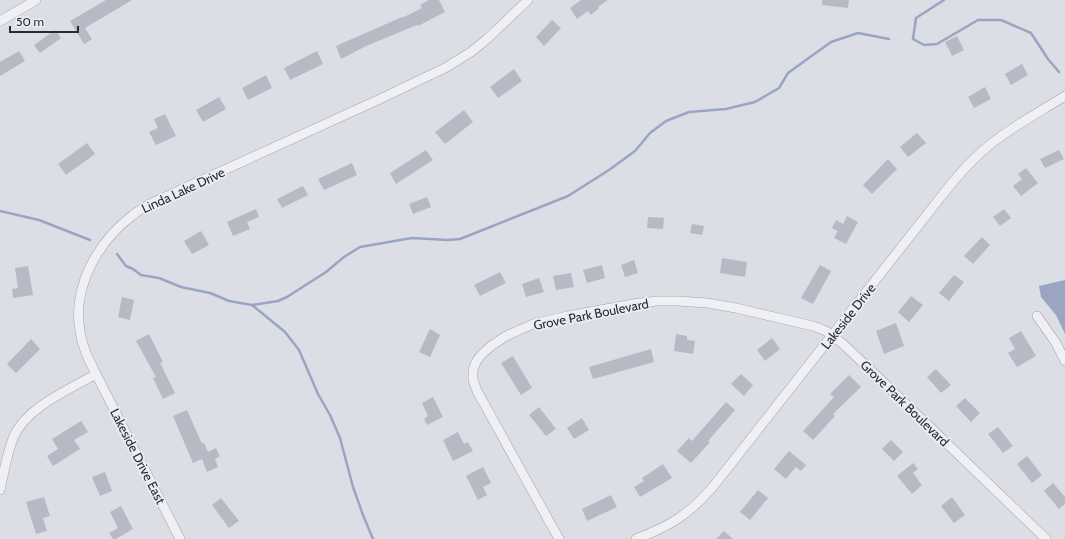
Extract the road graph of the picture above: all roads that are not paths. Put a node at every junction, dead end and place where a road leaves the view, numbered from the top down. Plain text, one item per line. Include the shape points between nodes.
1 (36, 0) edge
2 (528, 0) edge
3 (0, 22) edge
4 (1065, 96) edge
5 (1037, 316) dead end
6 (832, 335) junction
7 (1065, 361) edge
8 (96, 374) junction
9 (0, 490) edge
10 (180, 539) edge
11 (559, 539) edge
12 (636, 539) edge
13 (1046, 539) edge

1 - 3 street
2 - 8 street, Linda Lake Drive via 471,52 445,68 156,201 132,215 107,240 94,259 81,292 78,310 80,331 86,355
4 - 6 street, Lakeside Drive via 1003,135 969,164
5 - 7 street
6 - 11 street, Grove Park Boulevard via 813,326 736,308 707,303 657,301 617,306 533,324 506,336 492,346 481,355 473,370 476,391
6 - 12 street, Lakeside Drive via 704,497 673,523
6 - 13 street, Grove Park Boulevard
8 - 9 street via 44,404 22,424 10,448
8 - 10 street, Lakeside Drive East

